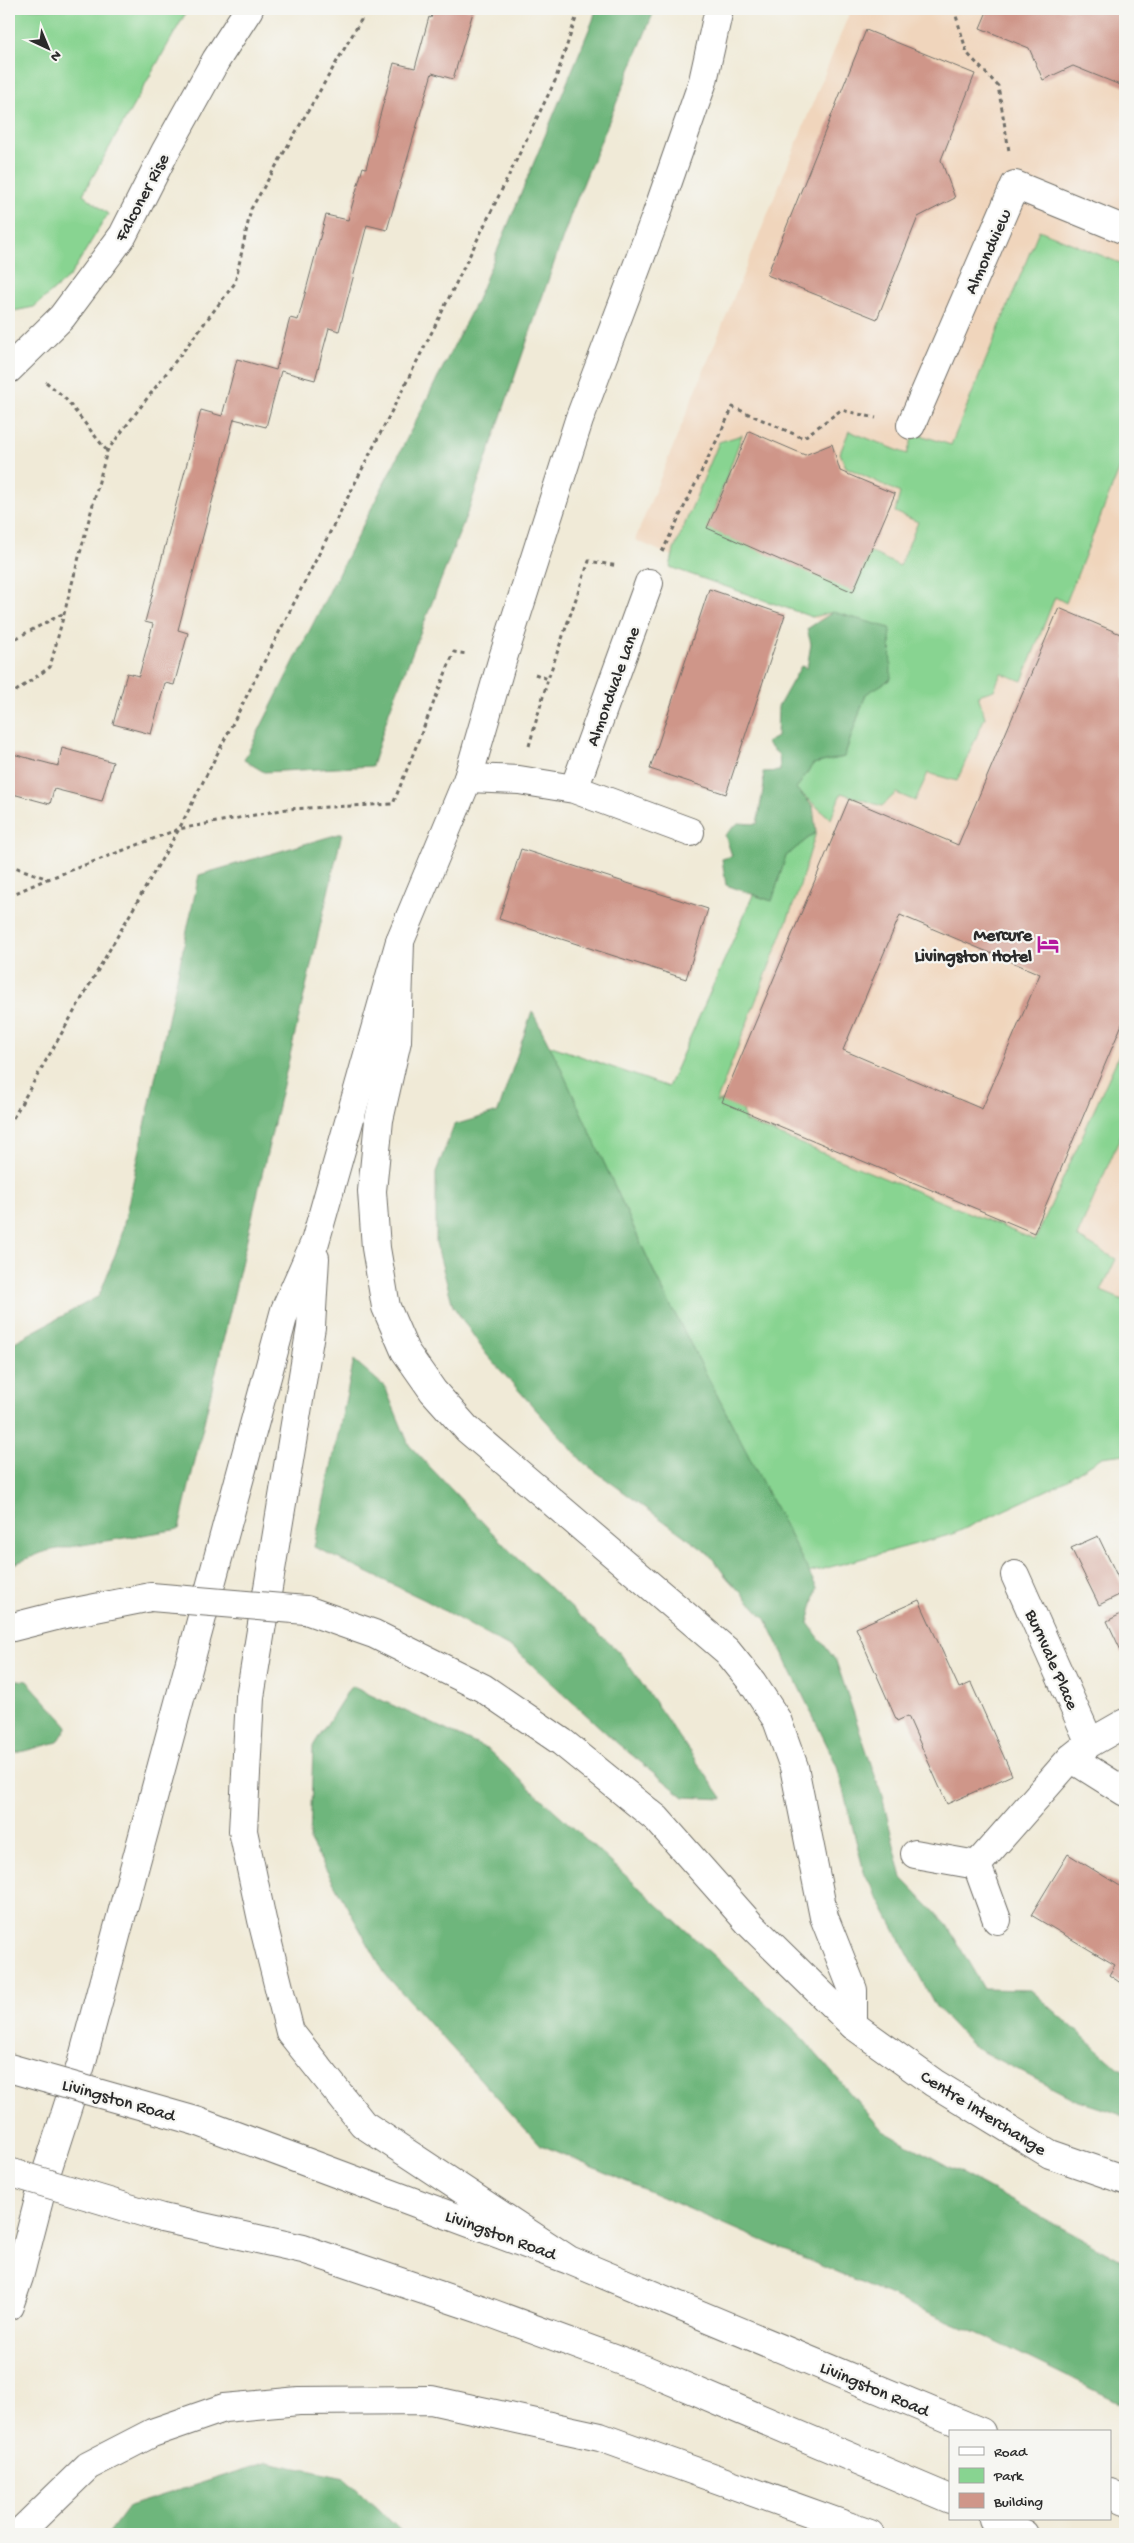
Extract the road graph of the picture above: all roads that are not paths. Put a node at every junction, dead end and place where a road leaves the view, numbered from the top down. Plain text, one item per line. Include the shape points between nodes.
1 (249, 9) edge
2 (719, 9) edge
3 (1125, 230) edge
4 (14, 363) edge
5 (911, 425) road end
6 (649, 583) dead end
7 (468, 778) junction
8 (574, 789) junction
9 (690, 832) dead end
10 (400, 941) junction
11 (316, 1242) junction
12 (1015, 1575) dead end
13 (9, 1628) edge
14 (1125, 1723) edge
15 (1081, 1750) junction
16 (1125, 1792) edge
17 (915, 1854) dead end
18 (977, 1865) junction
19 (997, 1920) dead end
20 (853, 2025) junction
21 (9, 2068) edge
22 (9, 2172) edge
23 (1125, 2180) edge
24 (569, 2260) junction
25 (9, 2306) edge
26 (976, 2430) edge
27 (1112, 2494) edge
28 (949, 2499) edge
29 (1125, 2500) edge
30 (996, 2520) edge
31 (18, 2534) edge
32 (870, 2534) edge
33 (1024, 2534) edge

1 - 4 main road, Falconer Rise via 216,60 123,235 62,317
2 - 7 main road via 703,80 579,420
3 - 5 main road, Almondview via 1016,185
6 - 8 main road, Almondvale Lane
7 - 8 main road via 519,780
7 - 10 main road
8 - 9 main road
10 - 11 main road
10 - 20 main road via 397,1042 379,1120 372,1191 376,1248 386,1306 405,1351 433,1391 467,1429 727,1652 777,1720 794,1766 824,1917 853,1990
11 - 24 main road via 311,1327 250,1697 243,1831 262,1920 290,2032 363,2124
11 - 25 main road via 285,1310 81,2065 44,2180
12 - 15 main road, Burnvale Place
13 - 20 main road, Centre Interchange, bridge via 60,1614 151,1597 306,1610 374,1634 483,1688 562,1742 657,1819 750,1924
14 - 15 main road
15 - 16 main road
15 - 18 main road
17 - 18 main road
18 - 19 main road
20 - 23 main road, Centre Interchange via 934,2083 1050,2154
21 - 24 main road, Livingston Road, bridge via 196,2121
22 - 28 main road, bridge via 162,2218 303,2249 480,2309 646,2370
24 - 26 main road, Livingston Road
27 - 29 main road
30 - 33 main road
31 - 32 main road via 88,2466 152,2433 224,2408 299,2401 431,2400 600,2437

